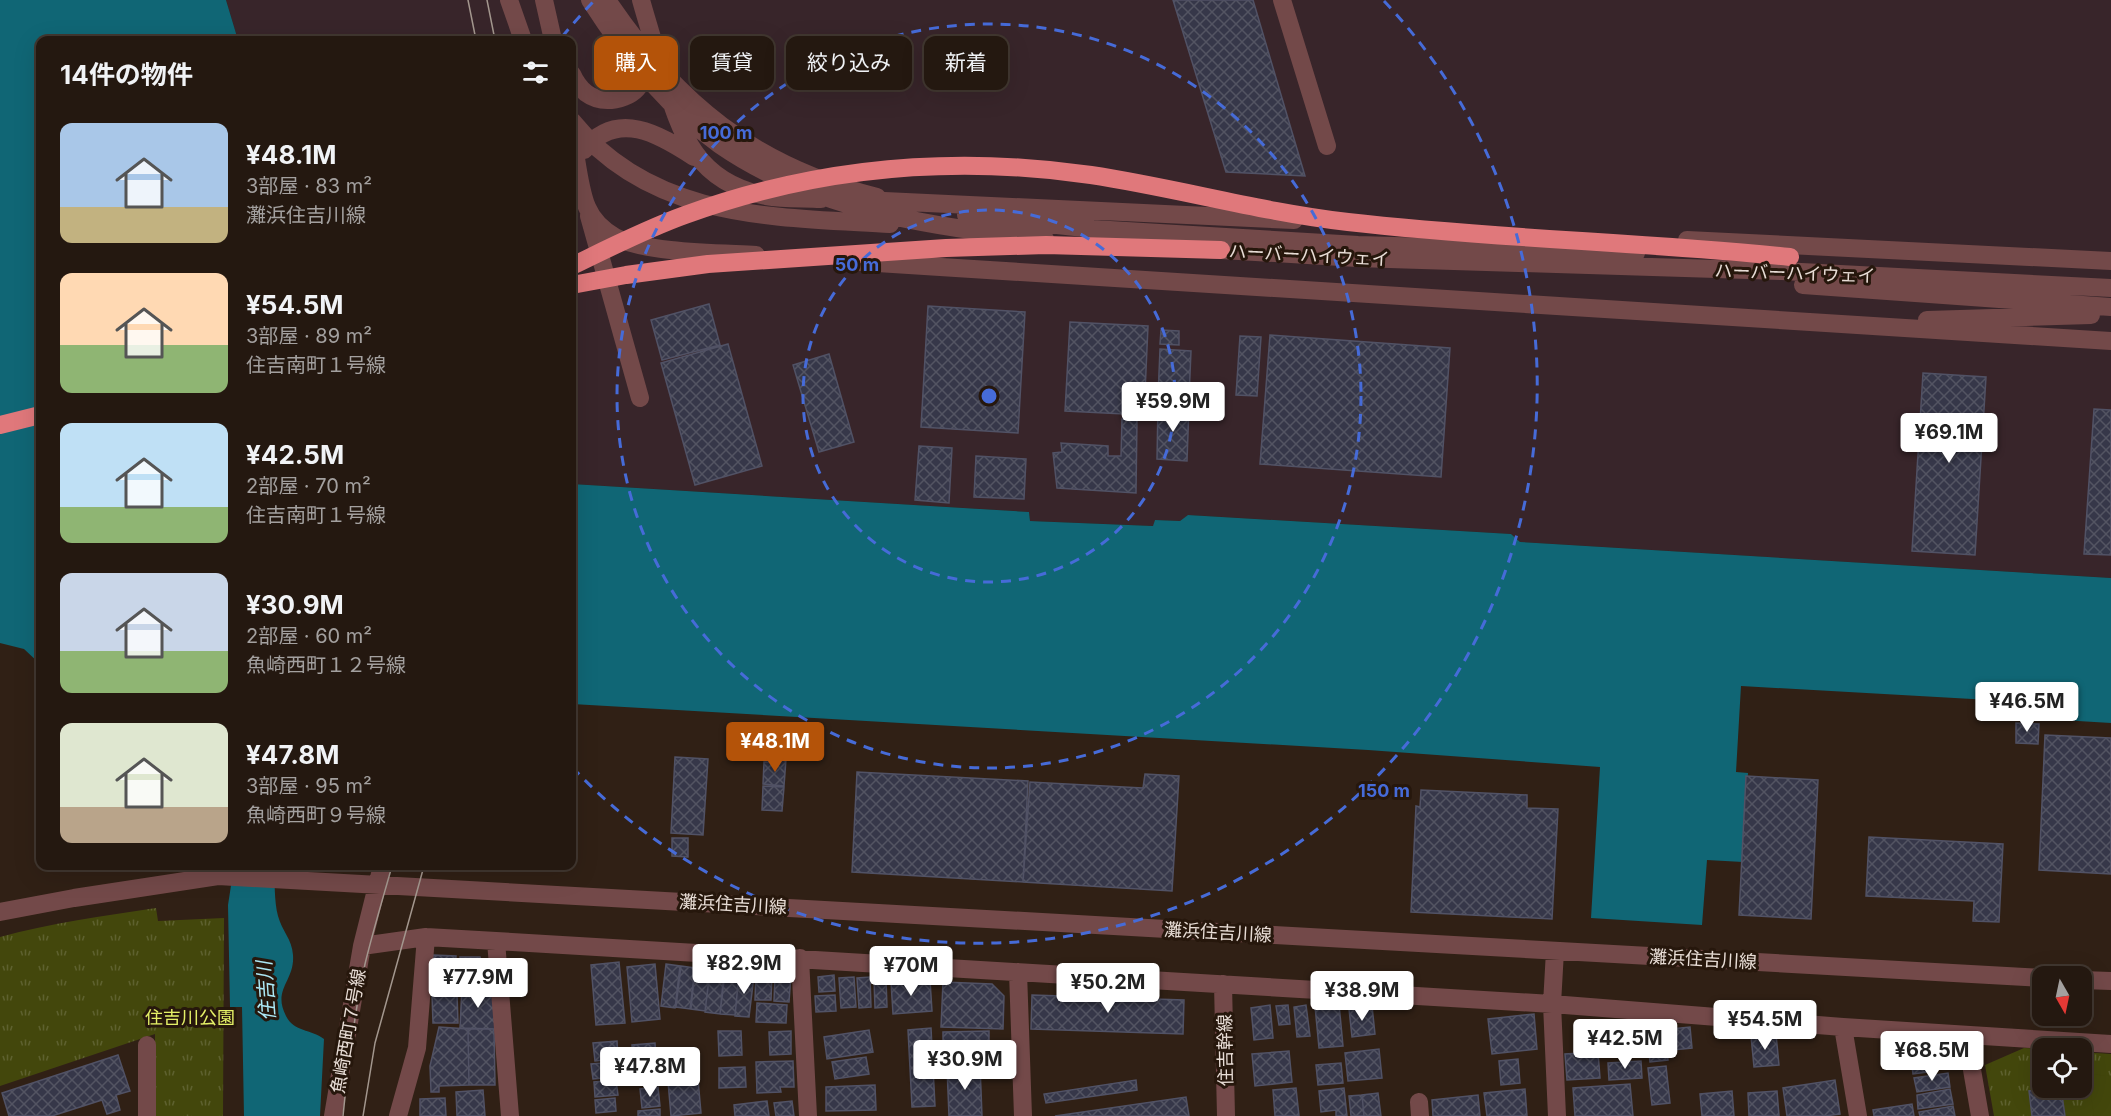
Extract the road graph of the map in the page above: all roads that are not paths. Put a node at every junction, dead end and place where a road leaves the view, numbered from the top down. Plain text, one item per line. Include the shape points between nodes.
1 (508, 0) edge
2 (544, 0) edge
3 (590, 0) edge
4 (607, 0) edge
5 (1282, 0) edge
6 (642, 3) edge
7 (522, 36) edge
8 (552, 36) edge
9 (576, 80) edge
10 (576, 125) edge
11 (1327, 146) dead end
12 (576, 156) edge
13 (706, 165) junction
14 (578, 167) junction
15 (586, 206) junction
16 (1536, 231) junction
17 (1773, 244) junction
18 (1252, 246) junction
19 (1221, 250) junction
20 (1790, 257) junction
21 (2111, 261) edge
22 (576, 264) edge
23 (2111, 274) edge
24 (576, 284) edge
25 (2111, 288) edge
26 (1974, 297) junction
27 (2111, 307) edge
28 (2111, 315) edge
29 (1806, 323) junction
30 (2111, 342) edge
31 (640, 398) dead end
32 (36, 417) edge
33 (0, 425) edge
34 (381, 870) edge
35 (0, 912) edge
36 (426, 937) junction
37 (496, 941) junction
38 (362, 946) junction
39 (1555, 951) junction
40 (800, 958) junction
41 (1018, 972) junction
42 (2032, 977) edge
43 (2092, 980) edge
44 (2111, 981) edge
45 (1223, 984) junction
46 (1552, 1004) junction
47 (1843, 1026) junction
48 (1966, 1035) junction
49 (2111, 1044) edge
50 (147, 1045) dead end
51 (147, 1116) edge
52 (333, 1116) edge
53 (398, 1116) edge
54 (510, 1116) edge
55 (808, 1116) edge
56 (1023, 1116) edge
57 (1226, 1116) edge
58 (1557, 1116) edge
59 (1858, 1116) edge
60 (1980, 1116) edge

1 - 7 street
2 - 8 street
3 - 19 street, ハーバーハイウェイ via 633,61 690,121 753,165 829,198 908,219 999,234
4 - 20 street, ハーバーハイウェイ via 645,53 700,110 729,133 761,153 834,185 912,206 1046,225 1358,245
5 - 11 street
6 - 9 street via 646,64 641,82 632,93 601,100 587,93
6 - 13 street via 675,117 693,152
10 - 18 street via 601,153 627,171 688,200 727,210
12 - 14 street
13 - 14 street via 664,137 629,129 595,137 584,150
13 - 16 street via 741,188 787,198
14 - 15 street
15 - 29 street via 594,219 615,237 653,247
15 - 31 street
16 - 17 street
16 - 18 street
17 - 21 street
17 - 26 street
18 - 26 street
19 - 24 highway via 1046,245 946,248 708,264
19 - 25 street, ハーバーハイウェイ
20 - 22 highway via 1350,222 1285,214 1093,176 1018,167 947,165 848,174 761,191 686,214
20 - 23 street, ハーバーハイウェイ
26 - 27 street
28 - 29 street
29 - 30 street
32 - 33 highway
34 - 38 street, 魚崎西町７号線
35 - 39 street, 灘浜住吉川線 via 218,876
36 - 37 street
36 - 38 street
36 - 53 street via 417,1048
37 - 40 street
37 - 54 street
38 - 52 street, 魚崎西町７号線
39 - 42 street, 灘浜住吉川線
39 - 46 street
40 - 41 street
40 - 55 street
41 - 45 street
41 - 56 street
43 - 44 street
45 - 46 street
45 - 57 street, 住吉幹線
46 - 47 street
46 - 58 street
47 - 48 street
47 - 59 street
48 - 49 street
48 - 60 street
50 - 51 street

